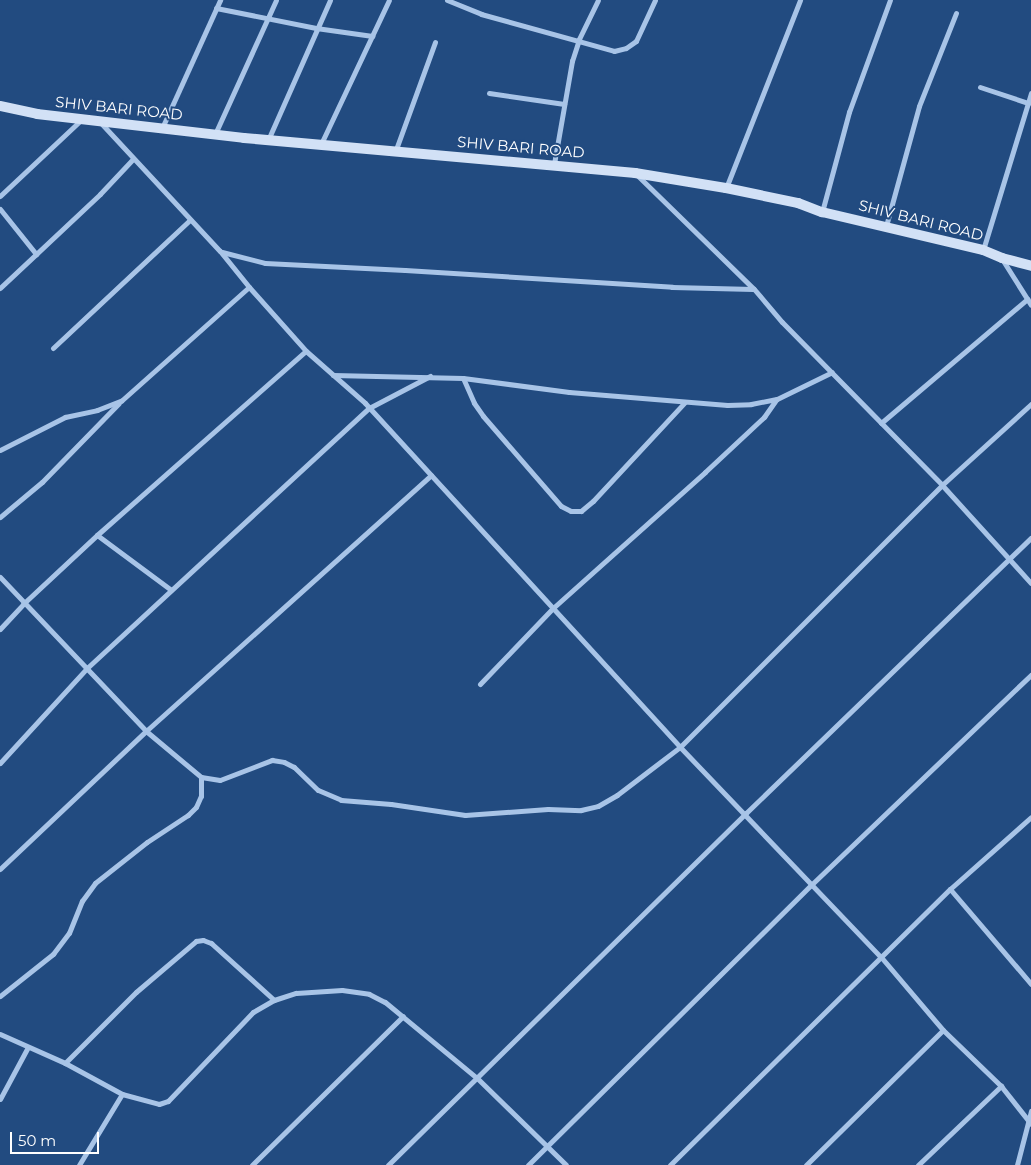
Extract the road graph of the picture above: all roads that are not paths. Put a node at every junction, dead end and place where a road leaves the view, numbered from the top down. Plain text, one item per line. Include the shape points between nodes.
1 (220, 0) edge
2 (276, 0) edge
3 (330, 0) edge
4 (388, 0) edge
5 (447, 0) edge
6 (598, 0) edge
7 (655, 0) edge
8 (800, 0) edge
9 (890, 0) edge
10 (216, 8) junction
11 (956, 13) dead end
12 (267, 18) junction
13 (316, 28) junction
14 (372, 36) junction
15 (579, 39) junction
16 (435, 42) dead end
17 (980, 87) dead end
18 (488, 93) dead end
19 (1031, 93) edge
20 (1028, 103) junction
21 (564, 104) junction
22 (0, 106) edge
23 (82, 120) junction
24 (100, 122) junction
25 (162, 128) junction
26 (215, 135) junction
27 (268, 141) junction
28 (320, 146) junction
29 (395, 152) junction
30 (132, 159) junction
31 (554, 164) junction
32 (635, 173) junction
33 (726, 188) junction
34 (0, 196) edge
35 (0, 209) edge
36 (822, 212) junction
37 (190, 220) junction
38 (886, 226) junction
39 (983, 250) junction
40 (220, 251) junction
41 (36, 254) junction
42 (1002, 258) junction
43 (1031, 266) edge
44 (249, 287) junction
45 (0, 288) edge
46 (754, 289) junction
47 (1027, 299) junction
48 (1031, 305) edge
49 (52, 348) dead end
50 (306, 350) junction
51 (832, 372) junction
52 (332, 375) junction
53 (430, 376) junction
54 (463, 378) junction
55 (777, 399) junction
56 (121, 401) junction
57 (685, 402) junction
58 (1031, 404) edge
59 (369, 408) junction
60 (882, 423) junction
61 (0, 450) edge
62 (431, 475) junction
63 (942, 485) junction
64 (0, 517) edge
65 (97, 535) junction
66 (1031, 538) edge
67 (1009, 560) junction
68 (0, 577) edge
69 (1031, 583) edge
70 (171, 590) junction
71 (23, 604) junction
72 (553, 608) junction
73 (0, 629) edge
74 (87, 668) junction
75 (1031, 675) edge
76 (480, 684) dead end
77 (146, 731) junction
78 (680, 746) junction
79 (0, 763) edge
80 (201, 777) junction
81 (746, 813) junction
82 (1031, 818) edge
83 (0, 870) edge
84 (811, 885) junction
85 (950, 889) junction
86 (881, 957) junction
87 (1031, 984) edge
88 (0, 996) edge
89 (274, 1000) junction
90 (403, 1016) junction
91 (943, 1030) junction
92 (0, 1034) edge
93 (28, 1047) junction
94 (65, 1063) junction
95 (477, 1078) junction
96 (1001, 1086) junction
97 (122, 1094) junction
98 (0, 1099) edge
99 (1031, 1111) edge
100 (1030, 1123) edge
101 (546, 1146) junction
102 (79, 1165) edge
103 (252, 1165) edge
104 (388, 1165) edge
105 (528, 1165) edge
106 (566, 1165) edge
107 (670, 1165) edge
108 (806, 1165) edge
109 (918, 1165) edge
110 (1017, 1165) edge

1 - 10 street
2 - 12 street
3 - 13 street
4 - 14 street
5 - 15 street via 498,19
6 - 15 street
7 - 15 street via 636,41 626,48 614,51
8 - 33 street
9 - 36 street via 848,112
10 - 12 street
10 - 25 street
11 - 38 street via 920,106
12 - 13 street
12 - 26 street
13 - 14 street
13 - 27 street
14 - 28 street
15 - 21 street
16 - 29 street
17 - 20 street
18 - 21 street
19 - 20 street
20 - 39 street
21 - 31 street
22 - 23 street, SHIV BARI ROAD
23 - 24 street, SHIV BARI ROAD
23 - 34 street
24 - 25 street, SHIV BARI ROAD
24 - 30 street
25 - 26 street, SHIV BARI ROAD
26 - 27 street, SHIV BARI ROAD
27 - 28 street, SHIV BARI ROAD
28 - 29 street, SHIV BARI ROAD
29 - 31 street, SHIV BARI ROAD
30 - 37 street
30 - 41 street
31 - 32 street, SHIV BARI ROAD
32 - 33 street, SHIV BARI ROAD
32 - 46 street
33 - 36 street, SHIV BARI ROAD via 798,203
35 - 41 street
36 - 38 street, SHIV BARI ROAD
37 - 40 street
37 - 49 street
38 - 39 street, SHIV BARI ROAD
39 - 42 street, SHIV BARI ROAD
40 - 44 street
40 - 46 street via 265,263
41 - 45 street
42 - 43 street, SHIV BARI ROAD
42 - 47 street
44 - 50 street
44 - 56 street
46 - 51 street
47 - 48 street
47 - 60 street
50 - 52 street
50 - 65 street
51 - 55 street
51 - 60 street
52 - 53 street
52 - 59 street
53 - 54 street
53 - 59 street
54 - 57 street via 569,392
54 - 57 street via 483,416 561,506 571,511 581,511 593,501
55 - 57 street via 727,405
55 - 72 street via 764,417
56 - 61 street via 65,417
56 - 64 street via 42,482
58 - 63 street
59 - 62 street
59 - 70 street
60 - 63 street
62 - 72 street
62 - 77 street
63 - 67 street
63 - 78 street
65 - 70 street
65 - 71 street
66 - 67 street
67 - 69 street
67 - 81 street
68 - 71 street
70 - 74 street
71 - 73 street
71 - 74 street
72 - 76 street
72 - 78 street
74 - 77 street
74 - 79 street
75 - 84 street
77 - 80 street
77 - 83 street
78 - 80 street via 617,795 598,806 581,810 465,815 341,800 318,790 284,762 272,760 220,780
78 - 81 street
80 - 88 street via 201,796 196,807 95,883 82,901 69,933 53,954
81 - 84 street
81 - 95 street
82 - 85 street
84 - 86 street
84 - 101 street
85 - 86 street
85 - 87 street
86 - 91 street
86 - 107 street
89 - 90 street via 296,993 355,991 385,1002
89 - 94 street via 211,943 196,941 136,992
89 - 97 street via 253,1012 168,1101 151,1103
90 - 95 street
90 - 103 street
91 - 96 street
91 - 108 street
92 - 93 street
93 - 94 street
93 - 98 street
94 - 97 street
95 - 101 street
95 - 104 street
96 - 100 street
96 - 109 street
97 - 102 street
99 - 100 street
100 - 110 street
101 - 105 street
101 - 106 street

